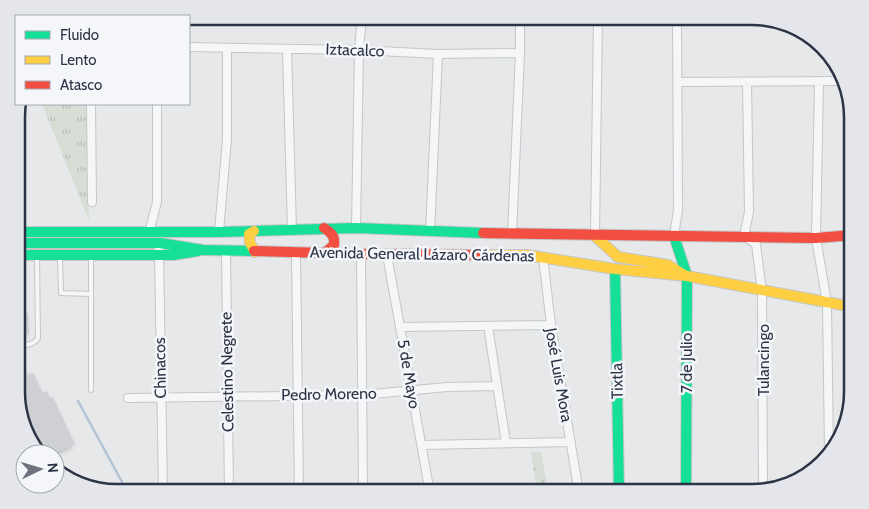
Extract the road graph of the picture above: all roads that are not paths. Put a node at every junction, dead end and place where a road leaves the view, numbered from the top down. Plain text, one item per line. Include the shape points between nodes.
1 (361, 25) edge
2 (520, 25) edge
3 (598, 25) edge
4 (677, 25) edge
5 (190, 48) edge
6 (227, 48) junction
7 (287, 49) junction
8 (359, 50) junction
9 (520, 53) junction
10 (438, 54) junction
11 (678, 82) junction
12 (747, 82) junction
13 (837, 82) edge
14 (818, 83) junction
15 (91, 105) edge
16 (157, 105) edge
17 (92, 202) dead end
18 (324, 228) junction
19 (356, 228) junction
20 (292, 230) junction
21 (254, 231) junction
22 (25, 232) edge
23 (219, 232) junction
24 (430, 232) junction
25 (149, 233) junction
26 (512, 234) junction
27 (595, 235) junction
28 (674, 236) junction
29 (744, 236) junction
30 (844, 236) edge
31 (816, 238) junction
32 (25, 243) edge
33 (160, 244) junction
34 (203, 250) junction
35 (226, 251) junction
36 (296, 251) junction
37 (255, 252) junction
38 (326, 252) junction
39 (361, 254) junction
40 (25, 255) edge
41 (37, 255) junction
42 (59, 255) junction
43 (92, 255) junction
44 (159, 255) junction
45 (387, 255) junction
46 (543, 257) junction
47 (615, 269) junction
48 (687, 276) junction
49 (762, 292) junction
50 (91, 294) junction
51 (827, 302) junction
52 (844, 305) edge
53 (551, 325) junction
54 (488, 326) junction
55 (400, 327) junction
56 (25, 344) edge
57 (497, 386) junction
58 (90, 390) dead end
59 (412, 390) junction
60 (298, 395) junction
61 (362, 395) junction
62 (227, 396) junction
63 (160, 397) junction
64 (128, 398) dead end
65 (571, 442) junction
66 (829, 442) edge
67 (506, 443) junction
68 (422, 445) junction
69 (763, 483) edge
70 (163, 484) edge
71 (229, 484) edge
72 (299, 484) edge
73 (363, 484) edge
74 (428, 484) edge
75 (578, 484) edge
76 (619, 484) edge
77 (686, 484) edge

1 - 8 street
2 - 9 street
3 - 27 street
4 - 11 street
5 - 6 street, Iztacalco
6 - 7 street, Iztacalco
6 - 23 street via 227,139
7 - 8 street, Iztacalco
7 - 20 street
8 - 10 street, Iztacalco
8 - 19 street
9 - 10 street, Iztacalco
9 - 26 street
10 - 24 street
11 - 12 street
11 - 28 street via 678,210
12 - 14 street
12 - 29 street via 749,212
13 - 14 street
14 - 31 street
15 - 17 street
16 - 25 street via 157,202
18 - 19 street, Avenida General Lázaro Cárdenas
18 - 20 street, Avenida General Lázaro Cárdenas
18 - 38 street via 334,236 334,245
19 - 24 street, Avenida General Lázaro Cárdenas
20 - 21 street, Avenida General Lázaro Cárdenas
21 - 23 street, Avenida General Lázaro Cárdenas
21 - 37 street via 248,238
22 - 25 street, Avenida General Lázaro Cárdenas
23 - 25 street, Avenida General Lázaro Cárdenas
24 - 26 street, Avenida General Lázaro Cárdenas
26 - 27 street, Avenida General Lázaro Cárdenas
27 - 28 street, Avenida General Lázaro Cárdenas
27 - 48 street via 606,242 618,257 668,265
28 - 29 street, Avenida General Lázaro Cárdenas
28 - 48 street, 7 de Julio
29 - 31 street, Avenida General Lázaro Cárdenas
29 - 49 street, Tulancingo via 756,244
30 - 31 street, Avenida General Lázaro Cárdenas
31 - 51 street
32 - 33 street, Avenida General Lázaro Cárdenas
33 - 34 street, Avenida General Lázaro Cárdenas
33 - 44 street, Chinacos
34 - 35 street, Avenida General Lázaro Cárdenas
34 - 44 street
35 - 37 street, Avenida General Lázaro Cárdenas
35 - 62 street, Celestino Negrete
36 - 37 street, Avenida General Lázaro Cárdenas
36 - 38 street, Avenida General Lázaro Cárdenas
36 - 60 street
38 - 39 street, Avenida General Lázaro Cárdenas
39 - 45 street, Avenida General Lázaro Cárdenas
39 - 61 street
40 - 41 street
41 - 42 street
41 - 56 lane via 38,338 35,343
42 - 43 street
42 - 50 lane via 61,294
43 - 44 street
43 - 50 lane
44 - 63 street, Chinacos
45 - 46 street, Avenida General Lázaro Cárdenas via 515,254
45 - 55 street, 5 de Mayo
46 - 47 street, Avenida General Lázaro Cárdenas
46 - 53 street, José Luis Mora
47 - 48 street, Avenida General Lázaro Cárdenas
47 - 76 street, Tixtla
48 - 49 street, Avenida General Lázaro Cárdenas
48 - 77 street, 7 de Julio
49 - 51 street, Avenida General Lázaro Cárdenas
49 - 69 street, Tulancingo
50 - 58 lane
51 - 52 street, Avenida General Lázaro Cárdenas
51 - 66 street
53 - 54 street
53 - 65 street, José Luis Mora
54 - 55 street
54 - 57 street
55 - 59 street, 5 de Mayo
57 - 59 street, Pedro Moreno
57 - 67 street
59 - 61 street, Pedro Moreno
59 - 68 street, 5 de Mayo
60 - 61 street, Pedro Moreno
60 - 62 street, Pedro Moreno
60 - 72 street
61 - 73 street
62 - 63 street, Pedro Moreno
62 - 71 street, Celestino Negrete
63 - 64 street, Pedro Moreno
63 - 70 street, Chinacos
65 - 67 street
65 - 75 street, José Luis Mora
67 - 68 street
68 - 74 street, 5 de Mayo

